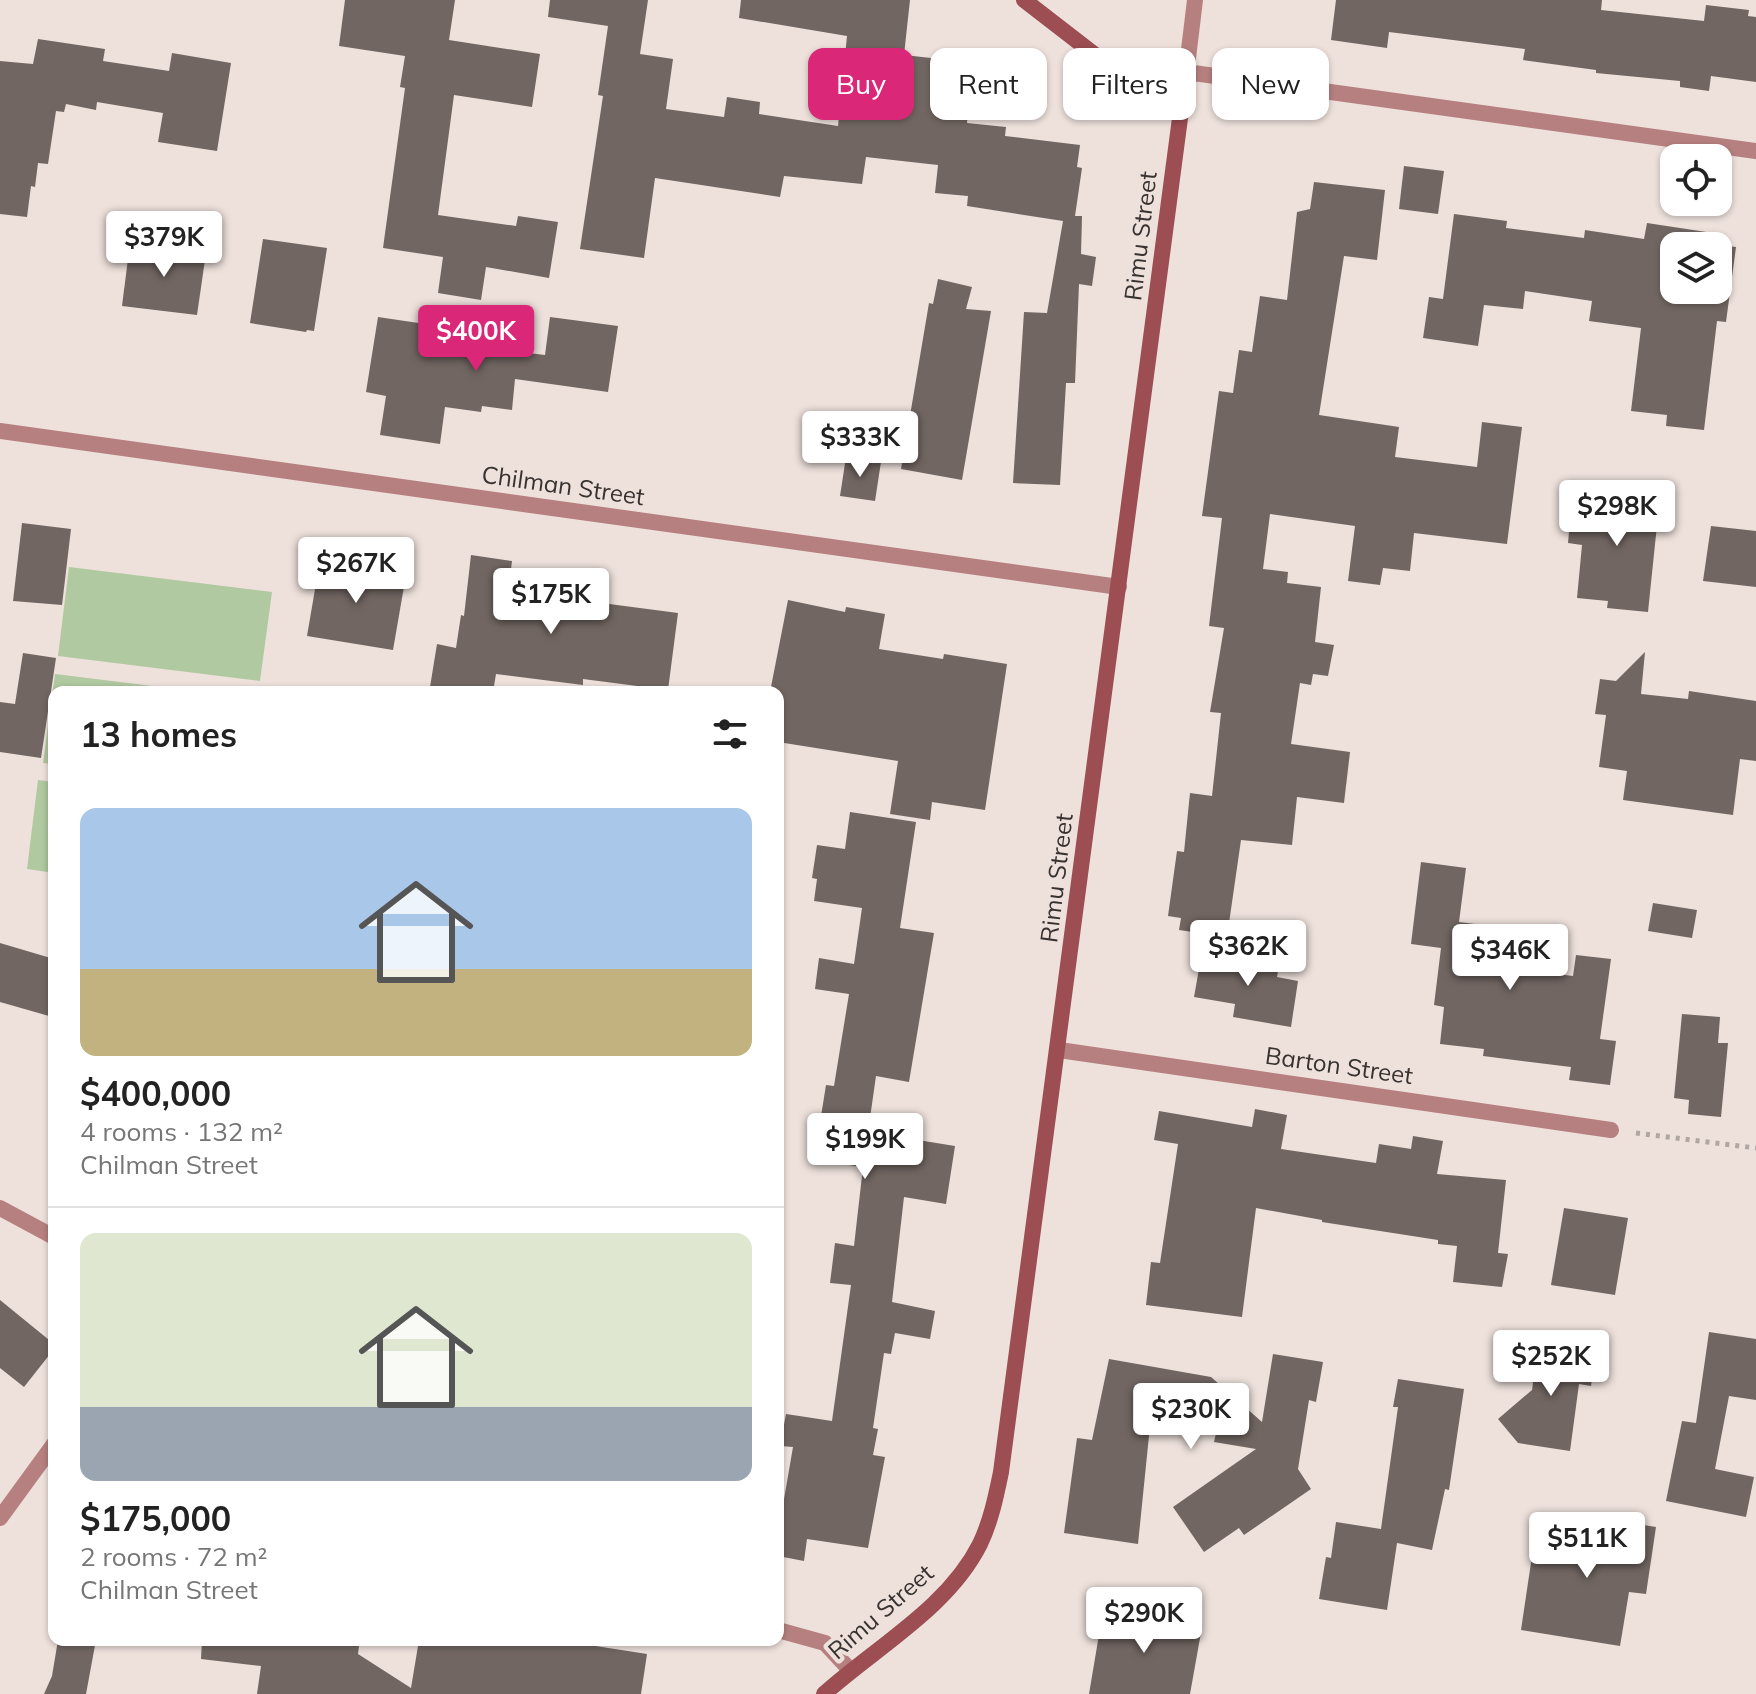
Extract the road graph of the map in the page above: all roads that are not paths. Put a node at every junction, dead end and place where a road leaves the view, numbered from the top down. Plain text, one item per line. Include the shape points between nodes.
1 (1024, 0) edge
2 (1195, 0) edge
3 (1086, 48) edge
4 (1189, 48) edge
5 (1196, 81) edge
6 (1180, 120) edge
7 (1756, 151) edge
8 (0, 431) edge
9 (1119, 587) junction
10 (1059, 1050) junction
11 (1611, 1130) road end
12 (0, 1208) edge
13 (48, 1234) edge
14 (48, 1452) edge
15 (0, 1518) edge
16 (784, 1632) edge
17 (850, 1670) junction
18 (824, 1694) edge

1 - 3 street
2 - 4 street, Rimu Street
5 - 7 street
6 - 9 street, Rimu Street
8 - 9 street, Chilman Street
9 - 10 street, Rimu Street
10 - 11 street, Barton Street
10 - 17 street, Rimu Street via 993,1510 980,1545 957,1577 927,1609
12 - 13 street
14 - 15 street
16 - 17 street via 825,1643
17 - 18 street, Rimu Street

